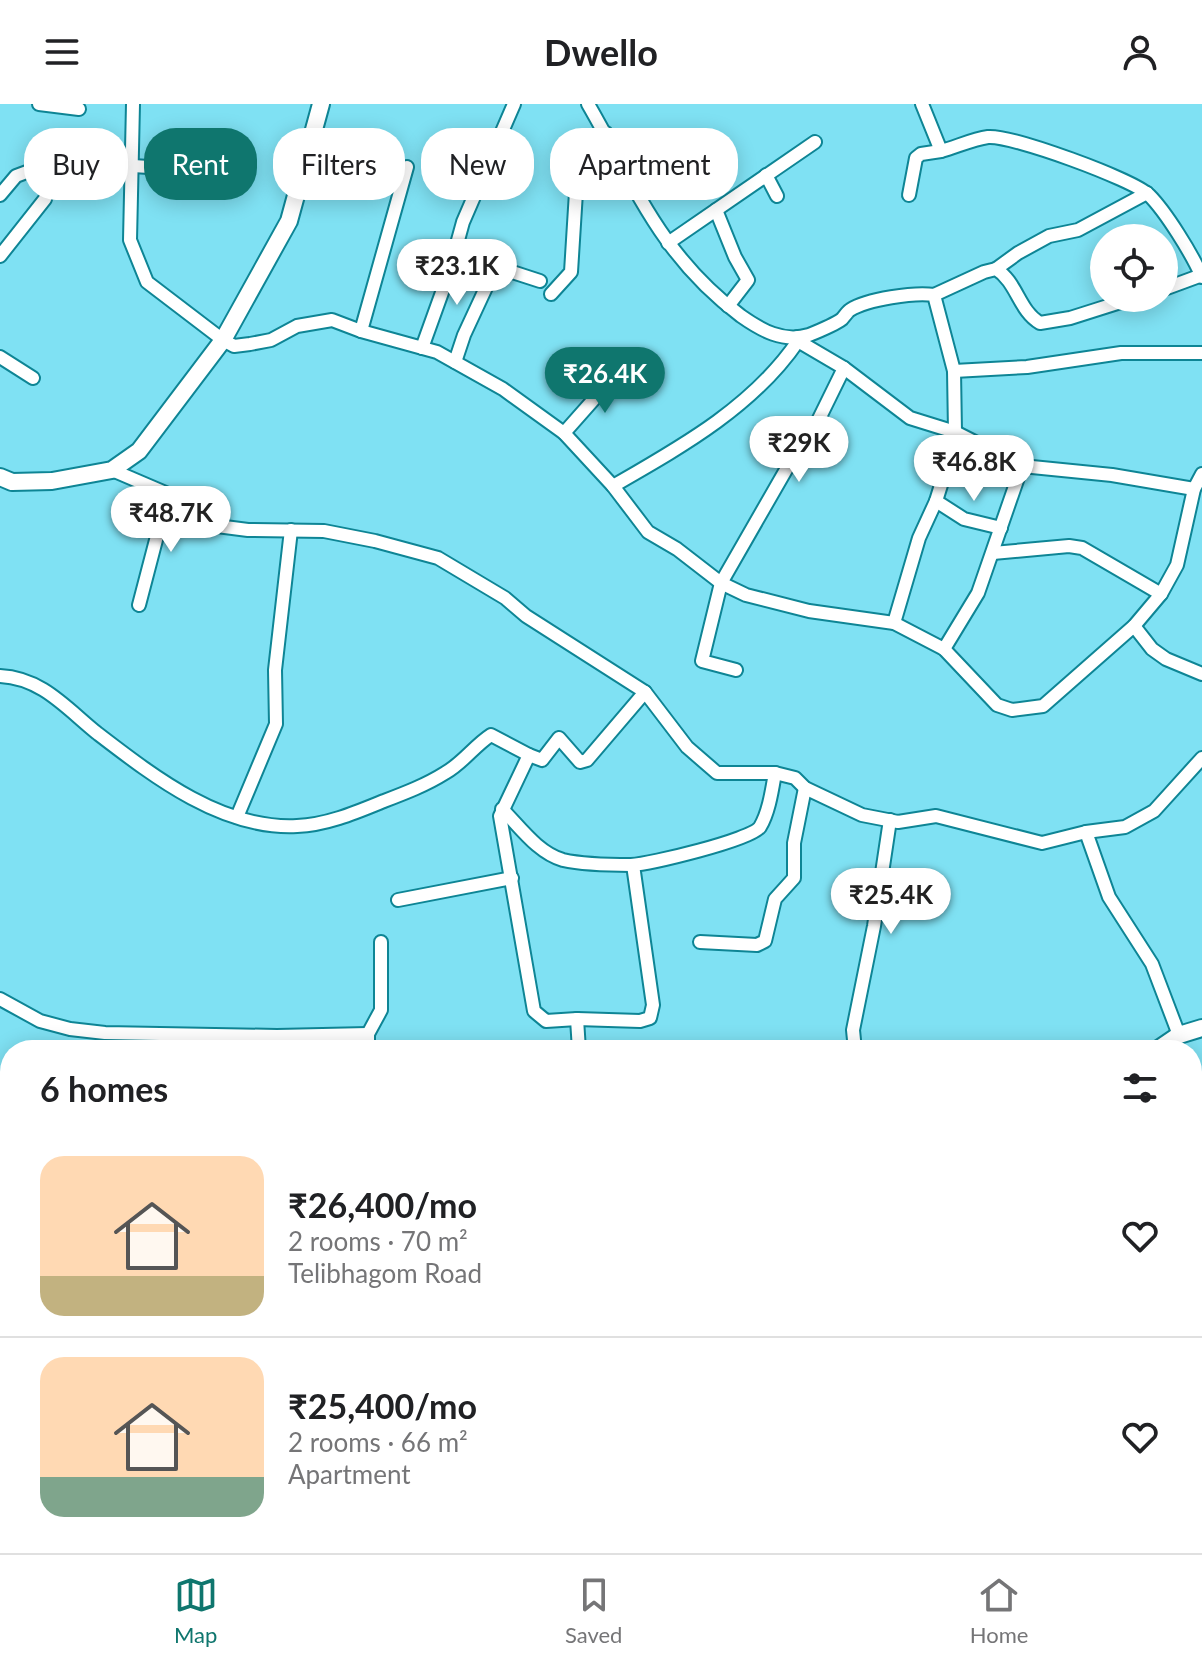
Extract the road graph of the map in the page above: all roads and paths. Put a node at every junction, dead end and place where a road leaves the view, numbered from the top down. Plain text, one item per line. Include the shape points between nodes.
1 (39, 104) edge
2 (133, 104) edge
3 (321, 104) edge
4 (514, 104) edge
5 (588, 104) edge
6 (922, 104) edge
7 (79, 109) dead end
8 (603, 128) edge
9 (815, 142) dead end
10 (941, 151) junction
11 (133, 166) junction
12 (144, 167) edge
13 (407, 167) dead end
14 (766, 175) junction
15 (1147, 193) junction
16 (0, 195) edge
17 (909, 195) dead end
18 (777, 196) dead end
19 (576, 200) edge
20 (640, 200) edge
21 (716, 210) junction
22 (668, 243) junction
23 (454, 253) junction
24 (0, 256) edge
25 (496, 266) junction
26 (996, 269) junction
27 (1202, 276) edge
28 (540, 281) dead end
29 (1178, 284) edge
30 (551, 294) dead end
31 (934, 295) junction
32 (728, 306) junction
33 (1090, 312) edge
34 (361, 331) junction
35 (798, 339) junction
36 (223, 340) junction
37 (422, 348) junction
38 (1202, 353) edge
39 (0, 357) edge
40 (455, 362) junction
41 (844, 368) junction
42 (954, 371) junction
43 (618, 372) dead end
44 (33, 378) dead end
45 (955, 432) junction
46 (564, 433) junction
47 (1022, 466) junction
48 (112, 470) junction
49 (1202, 474) edge
50 (0, 477) edge
51 (613, 486) junction
52 (1194, 489) junction
53 (168, 494) junction
54 (936, 501) junction
55 (1001, 528) junction
56 (291, 530) junction
57 (993, 553) junction
58 (721, 583) junction
59 (1161, 594) junction
60 (139, 605) dead end
61 (894, 623) junction
62 (1134, 626) junction
63 (944, 649) junction
64 (736, 670) dead end
65 (1202, 674) edge
66 (0, 676) edge
67 (645, 692) junction
68 (529, 755) junction
69 (1202, 758) edge
70 (775, 773) junction
71 (805, 788) junction
72 (502, 809) junction
73 (237, 817) junction
74 (890, 820) junction
75 (1086, 832) junction
76 (633, 865) junction
77 (512, 878) junction
78 (398, 900) dead end
79 (381, 942) dead end
80 (700, 942) dead end
81 (0, 999) edge
82 (577, 1019) junction
83 (1202, 1028) edge
84 (368, 1034) junction
85 (1179, 1035) junction
86 (368, 1040) edge
87 (578, 1040) edge
88 (854, 1040) edge
89 (1172, 1040) edge

1 - 7 street
2 - 11 street
3 - 36 street via 289,221
4 - 23 street
5 - 8 street
6 - 10 street
9 - 14 street
10 - 15 street via 989,137 1015,140
10 - 17 street via 916,158
11 - 12 street
11 - 36 street via 130,240 147,282
13 - 34 street
14 - 18 street
14 - 21 street
15 - 26 street via 1078,230 1049,236
15 - 27 street via 1188,247
16 - 24 street via 16,176 32,170 49,184 45,199
19 - 30 street via 571,272
20 - 22 street
21 - 22 street
21 - 32 street via 748,280
22 - 32 street
23 - 25 street
23 - 37 street
25 - 28 street
25 - 40 street
26 - 31 street
26 - 33 street via 1040,323
27 - 29 street
31 - 35 street via 918,292 850,310
31 - 42 street
32 - 35 street via 760,330
34 - 36 street via 332,320 297,326 250,344 234,346
34 - 37 street
35 - 41 street
35 - 51 street via 770,378 743,402
36 - 48 street via 139,451
37 - 40 street
38 - 42 street via 1121,353
39 - 44 street
40 - 46 street
41 - 45 street via 910,418
41 - 58 street via 816,425
42 - 45 street
43 - 46 street
45 - 47 street
45 - 54 street
46 - 51 street
47 - 52 street
47 - 55 street
48 - 50 street via 52,481 12,482
48 - 53 street
49 - 52 street
51 - 58 street via 648,532
52 - 59 street via 1177,565
53 - 56 street via 217,526
53 - 60 street
54 - 55 street via 964,519
54 - 61 street via 919,538
55 - 57 street
56 - 67 street via 337,533 438,558
56 - 73 street via 275,670 276,724
57 - 59 street via 1082,548
57 - 63 street via 978,593
58 - 61 street via 809,611
58 - 64 street via 702,661
59 - 62 street
61 - 63 street
62 - 63 street via 1043,706 1023,710 997,705
62 - 65 street via 1166,659
66 - 73 street via 31,681 189,797
67 - 68 street via 587,760 580,762 559,738 542,760
67 - 70 street via 687,747 717,773
68 - 72 street
68 - 73 street via 491,735 446,773 356,813 296,827
69 - 75 street via 1154,811 1125,827
70 - 71 street via 795,778
70 - 76 street via 759,828 751,834
71 - 74 street via 862,815
71 - 80 street via 794,843 794,878 775,899 765,941
72 - 76 street via 546,852 563,860
72 - 77 street
74 - 75 street via 936,816 1042,843
74 - 88 street
75 - 85 street via 1109,897 1152,964
76 - 82 street via 653,1005 650,1018
77 - 78 street
77 - 82 street via 534,1011 546,1021
79 - 84 street via 381,1010
81 - 84 street via 40,1021 105,1033
82 - 87 street
83 - 85 street
84 - 86 street
85 - 89 street

